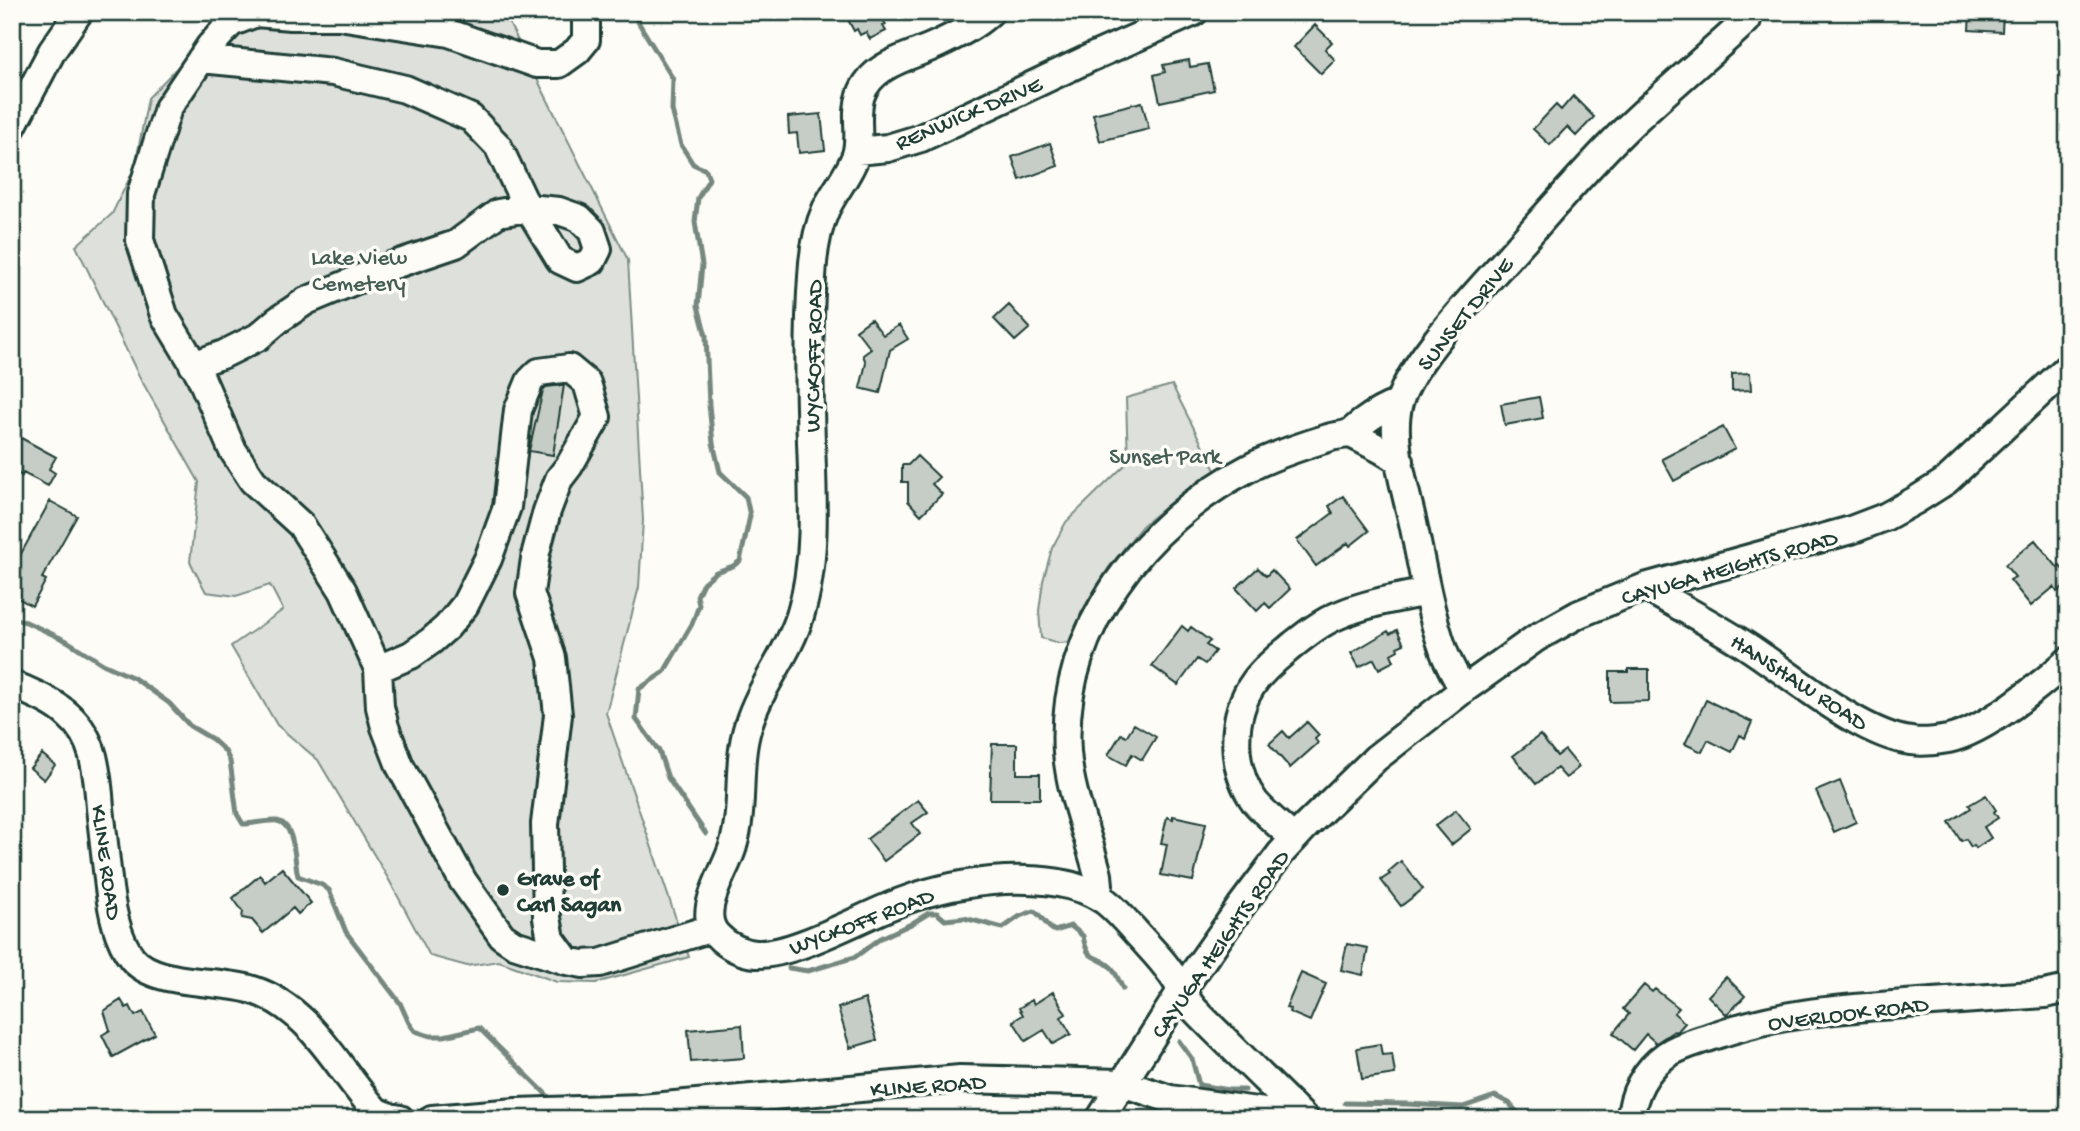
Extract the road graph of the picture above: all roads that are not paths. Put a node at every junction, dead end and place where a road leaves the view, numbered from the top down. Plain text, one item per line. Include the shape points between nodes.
1 (79, 12) edge
2 (583, 12) edge
3 (990, 12) edge
4 (1194, 12) edge
5 (1747, 20) dead end
6 (201, 59) junction
7 (12, 127) edge
8 (857, 151) junction
9 (193, 365) junction
10 (2068, 367) edge
11 (1399, 403) junction
12 (1349, 433) junction
13 (1400, 461) junction
14 (1645, 587) junction
15 (1427, 592) junction
16 (2068, 661) edge
17 (378, 669) junction
18 (12, 684) edge
19 (1463, 690) junction
20 (1294, 839) junction
21 (1096, 895) junction
22 (712, 928) junction
23 (567, 961) junction
24 (2068, 989) edge
25 (1181, 991) junction
26 (1122, 1083) junction
27 (480, 1116) edge
28 (400, 1119) edge
29 (432, 1119) edge
30 (1100, 1119) edge
31 (1294, 1119) edge
32 (1305, 1119) edge
33 (1631, 1119) edge

1 - 7 street via 52,51
2 - 6 street via 586,40 559,64 537,64 449,33 339,16 256,13 231,23
3 - 8 street, RENWICK DRIVE via 965,30 889,65 869,81 859,106
4 - 8 street, RENWICK DRIVE via 921,138
5 - 11 street, SUNSET DRIVE via 1625,130 1575,184 1435,343
6 - 9 street via 168,108 141,194 141,240 151,276 164,315
6 - 9 street via 333,72 405,89 471,118 498,146 528,208 498,213 456,244 306,301 258,337
8 - 22 street, WYCKOFF ROAD via 826,209 812,273 812,534 806,594 792,637 747,729 736,836 710,906
9 - 17 street via 232,449 253,481 301,525 343,591
10 - 14 street, CAYUGA HEIGHTS ROAD via 1946,481 1885,517 1829,537
11 - 12 street via 1382,409
11 - 13 street, SUNSET DRIVE
12 - 13 street
12 - 21 street via 1270,458 1206,495 1137,555 1105,602 1081,652 1066,725 1071,781 1098,875
13 - 15 street, SUNSET DRIVE
14 - 16 street, HANSHAW ROAD via 1742,642 1849,716 1909,741 1950,738 1986,722
14 - 19 street, CAYUGA HEIGHTS ROAD via 1547,632
15 - 19 street, SUNSET DRIVE via 1445,655
15 - 20 street via 1366,606 1322,623 1266,667 1253,683 1237,734 1241,776 1256,802
17 - 23 street via 384,727 400,766 463,881 502,936
17 - 23 street via 431,641 465,605 507,506 519,410 530,381 539,372 569,368 587,383 597,416 559,479 536,552 530,593 552,658 558,715 545,824 547,918 551,939
18 - 28 street, KLINE ROAD via 68,715 87,740 97,778 111,901 119,936 132,959 154,973 253,990 290,1008 376,1111
19 - 20 street, CAYUGA HEIGHTS ROAD via 1376,758
20 - 25 street, CAYUGA HEIGHTS ROAD
21 - 22 street, WYCKOFF ROAD via 1029,880 952,886 895,904 795,946 762,954 733,947
21 - 25 street, WYCKOFF ROAD via 1169,970
22 - 23 street via 600,963
24 - 33 street, OVERLOOK ROAD via 1771,1018 1665,1055 1642,1079
25 - 26 street, CAYUGA HEIGHTS ROAD
25 - 32 street, WYCKOFF ROAD via 1196,1012
26 - 27 street, KLINE ROAD via 960,1079 642,1108
26 - 30 street, CAYUGA HEIGHTS ROAD
26 - 31 street, KLINE ROAD via 1170,1099
27 - 29 street, KLINE ROAD

